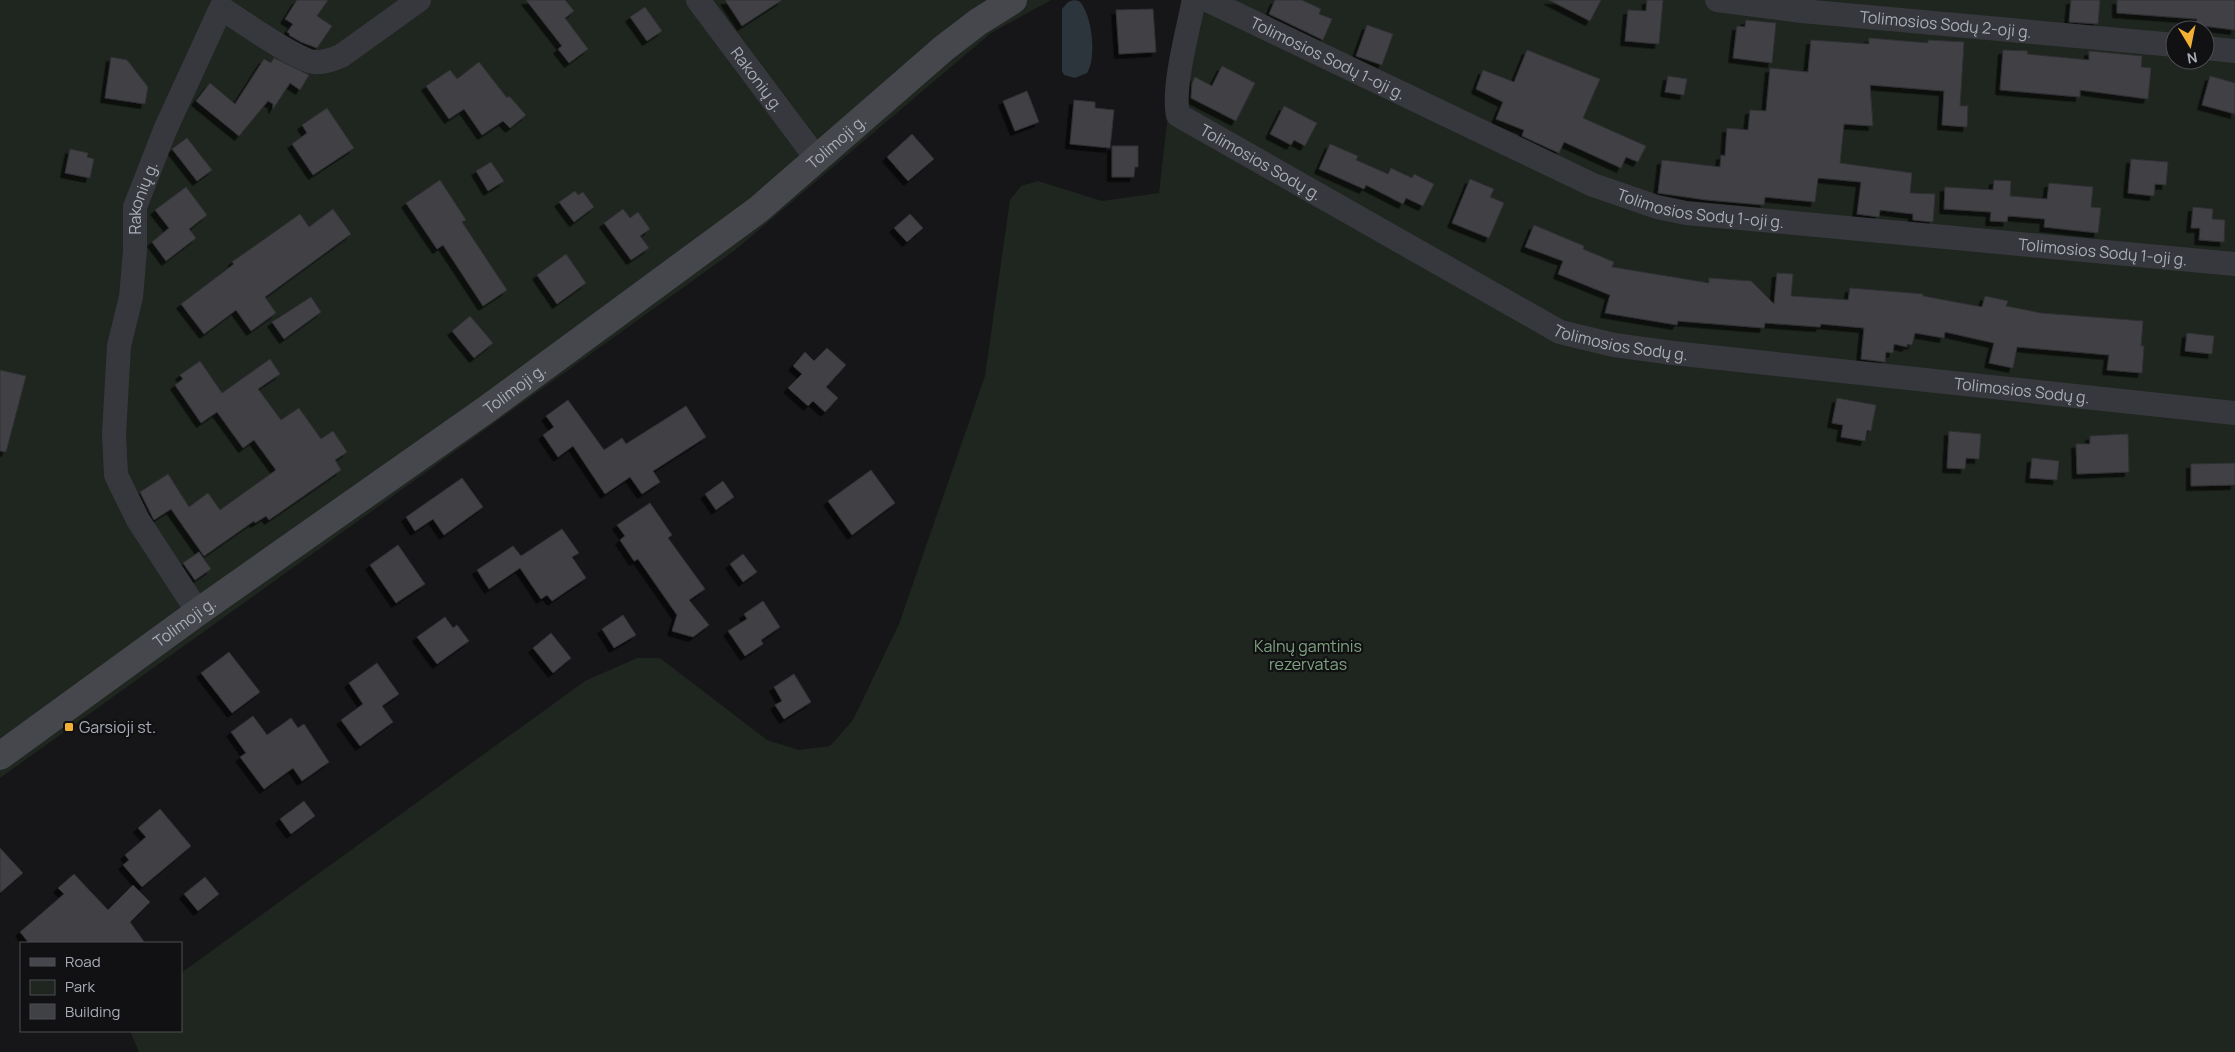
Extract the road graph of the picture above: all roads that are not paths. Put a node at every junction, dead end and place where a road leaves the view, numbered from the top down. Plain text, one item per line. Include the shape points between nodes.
1 (419, 0) edge
2 (698, 0) edge
3 (1013, 0) edge
4 (1194, 0) edge
5 (1207, 0) edge
6 (1717, 0) edge
7 (2165, 44) edge
8 (2215, 49) edge
9 (2235, 51) edge
10 (816, 159) junction
11 (2235, 264) edge
12 (2235, 413) edge
13 (198, 612) junction
14 (0, 756) edge

1 - 13 street, Rakonių g. via 341,56 314,62 298,56 220,8 165,130 135,207 130,297 119,346 114,434 116,475 138,520
2 - 10 street, Rakonių g.
3 - 10 street, Tolimoji g. via 944,48
4 - 12 street, Tolimosios Sodų g. via 1178,86 1178,116 1560,332 1673,354
5 - 11 street, Tolimosios Sodų 1-oji g. via 1593,185 1657,207 1686,213
6 - 7 street, Tolimosios Sodų 2-oji g. via 1812,12
8 - 9 street
10 - 13 street, Tolimoji g. via 760,209 487,409
13 - 14 street, Tolimoji g.

